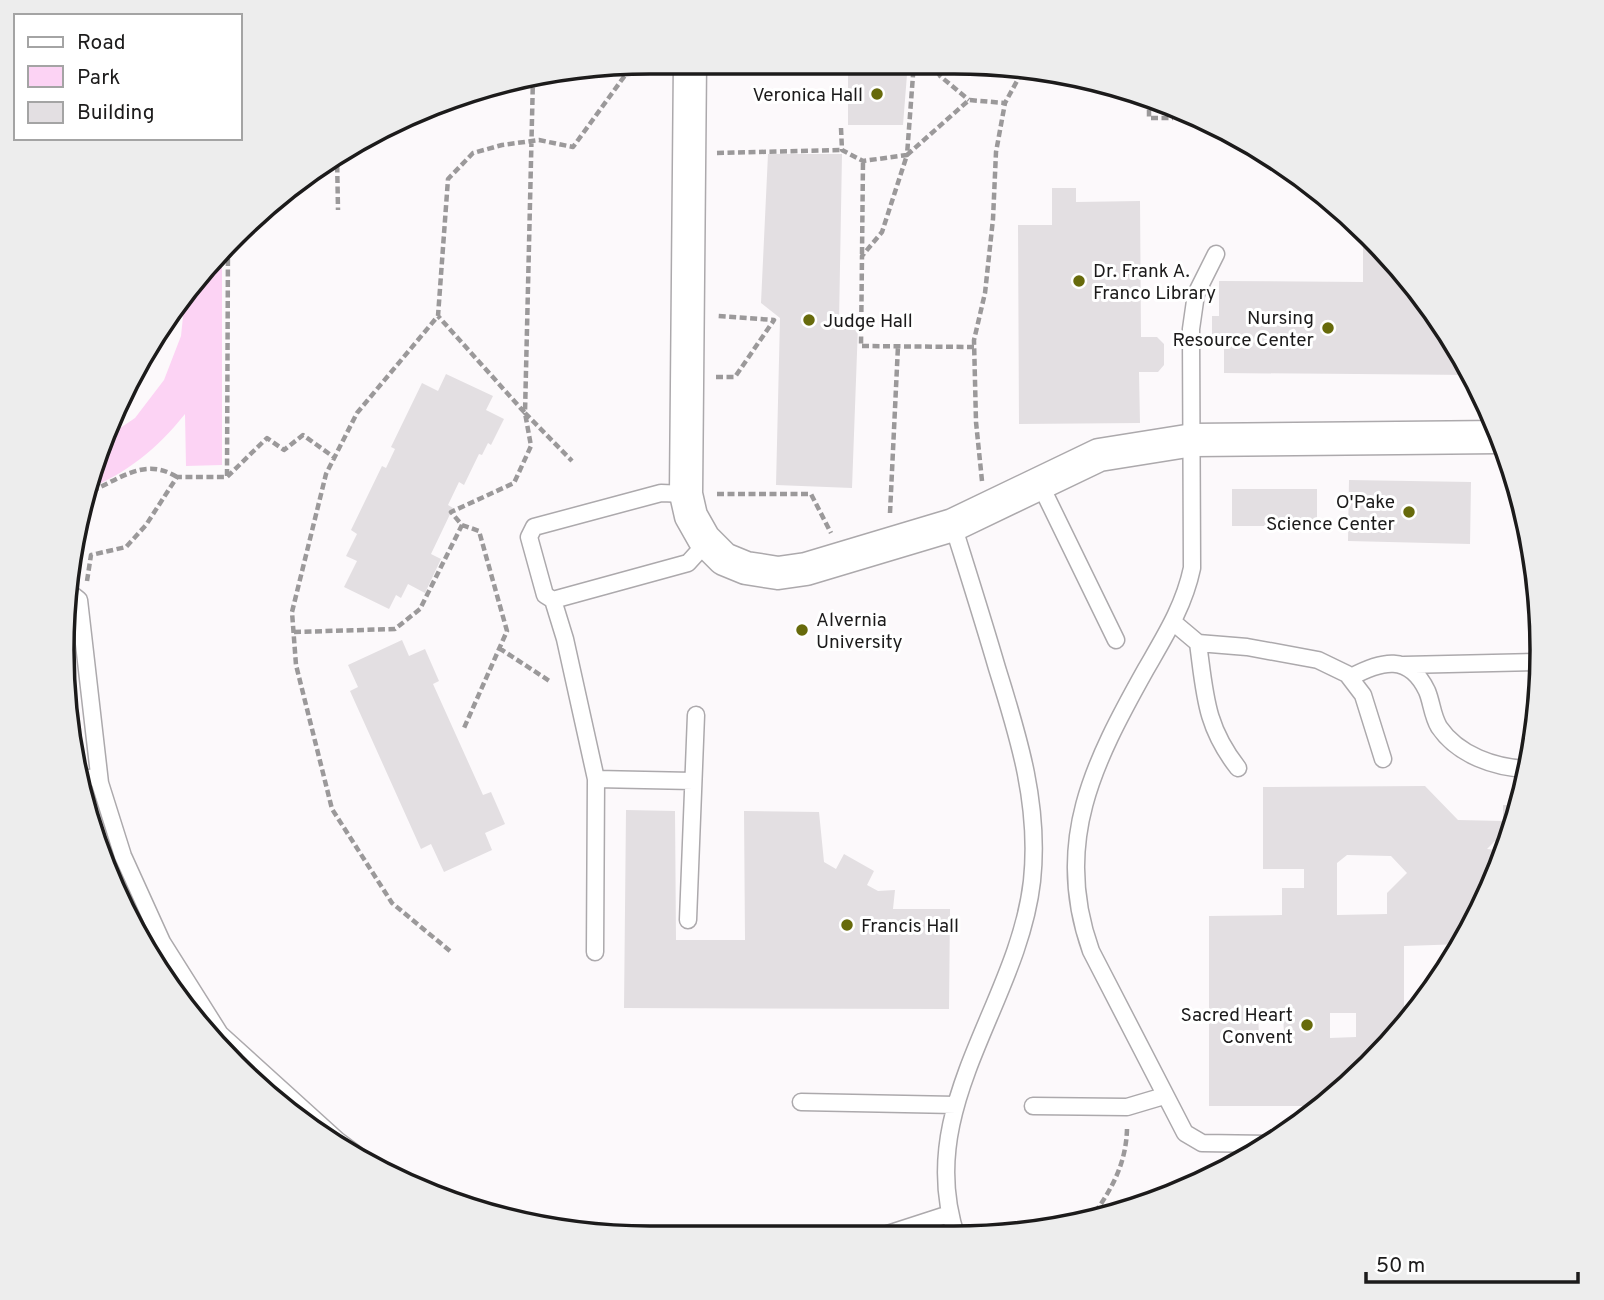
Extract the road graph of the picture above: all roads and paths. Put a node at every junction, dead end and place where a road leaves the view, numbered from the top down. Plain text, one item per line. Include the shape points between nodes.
1 (690, 74) edge
2 (913, 74) edge
3 (939, 74) edge
4 (626, 75) edge
5 (1019, 77) edge
6 (533, 86) edge
7 (969, 100) junction
8 (1005, 103) junction
9 (1149, 108) edge
10 (1173, 118) dead end
11 (841, 128) dead end
12 (842, 150) junction
13 (688, 152) junction
14 (907, 155) junction
15 (863, 161) junction
16 (337, 166) edge
17 (338, 210) dead end
18 (1216, 254) dead end
19 (862, 256) junction
20 (228, 258) edge
21 (688, 313) junction
22 (438, 316) junction
23 (898, 346) junction
24 (974, 347) junction
25 (688, 377) junction
26 (525, 413) junction
27 (1490, 438) edge
28 (1193, 440) junction
29 (335, 458) junction
30 (572, 461) dead end
31 (177, 477) junction
32 (227, 477) junction
33 (1040, 484) junction
34 (97, 488) edge
35 (686, 494) junction
36 (987, 510) junction
37 (462, 524) junction
38 (953, 526) junction
39 (707, 542) junction
40 (888, 545) junction
41 (844, 558) junction
42 (77, 593) edge
43 (554, 600) junction
44 (75, 606) edge
45 (1173, 622) junction
46 (294, 632) junction
47 (1116, 640) dead end
48 (1198, 643) junction
49 (499, 648) junction
50 (1530, 662) edge
51 (1404, 665) junction
52 (1351, 677) junction
53 (576, 698) junction
54 (696, 715) dead end
55 (464, 728) dead end
56 (1383, 759) dead end
57 (1518, 766) edge
58 (1238, 768) dead end
59 (99, 776) junction
60 (88, 778) edge
61 (596, 779) junction
62 (693, 781) junction
63 (688, 920) dead end
64 (450, 951) dead end
65 (595, 952) dead end
66 (191, 998) edge
67 (223, 1037) edge
68 (1164, 1096) junction
69 (801, 1102) dead end
70 (956, 1105) junction
71 (1033, 1106) dead end
72 (1127, 1107) junction
73 (306, 1112) edge
74 (1231, 1143) junction
75 (1251, 1144) edge
76 (1241, 1150) edge
77 (1100, 1208) edge
78 (948, 1214) junction
79 (910, 1226) edge
80 (953, 1226) edge

1 - 13 street
2 - 14 path
3 - 7 path
4 - 22 path via 573,147 539,141 502,145 472,153 448,179
5 - 8 path
6 - 26 path
7 - 8 path
7 - 14 path
8 - 24 path via 996,152 985,293
9 - 10 path via 1149,118
11 - 12 path
12 - 13 path
12 - 15 path
13 - 21 street
14 - 15 path
14 - 19 path via 882,232
15 - 19 path
16 - 17 path
18 - 28 lane via 1196,293 1193,310
19 - 23 path via 861,346
20 - 32 path
21 - 25 street
21 - 25 path via 774,320 735,377
22 - 26 path
22 - 29 path via 357,414
23 - 24 path
23 - 40 path
24 - 36 path via 976,422
25 - 35 street
26 - 30 path
26 - 37 path via 531,446 514,483 451,512
27 - 28 street
28 - 33 street via 1099,454
28 - 45 lane via 1192,568
29 - 32 path via 303,435 284,450 267,438
29 - 46 path via 292,612
31 - 32 path
31 - 34 path via 163,468 139,468
31 - 42 path via 126,547 91,555 88,578
33 - 36 street
33 - 47 lane
35 - 39 street via 691,516
35 - 41 path via 811,494
35 - 43 lane via 662,493 534,527 530,537 545,595
36 - 38 street
37 - 46 path via 419,609 395,629
37 - 49 path via 479,531 507,631
38 - 40 street
38 - 70 lane via 1021,745 1034,841 1027,916
39 - 41 street via 735,564 778,573
39 - 43 lane via 688,563
40 - 41 street
43 - 53 lane
44 - 59 lane
45 - 48 lane
45 - 68 lane via 1094,771 1080,819 1075,877 1083,931 1091,951
46 - 64 path via 296,665 332,809 392,903
48 - 52 lane via 1318,660
48 - 58 lane via 1209,718
49 - 53 path
49 - 55 path
50 - 51 lane
51 - 52 lane via 1374,665
51 - 57 lane via 1426,690 1440,728 1463,752
52 - 56 lane via 1367,706
53 - 61 lane
54 - 62 lane
59 - 60 lane
59 - 66 lane via 123,856
61 - 62 lane
61 - 65 lane
62 - 63 lane
67 - 73 lane
68 - 72 lane
68 - 74 lane via 1192,1140
69 - 70 lane
70 - 78 lane via 948,1145
71 - 72 lane
72 - 77 path via 1126,1154
74 - 75 lane
74 - 76 lane
78 - 79 lane
78 - 80 lane

